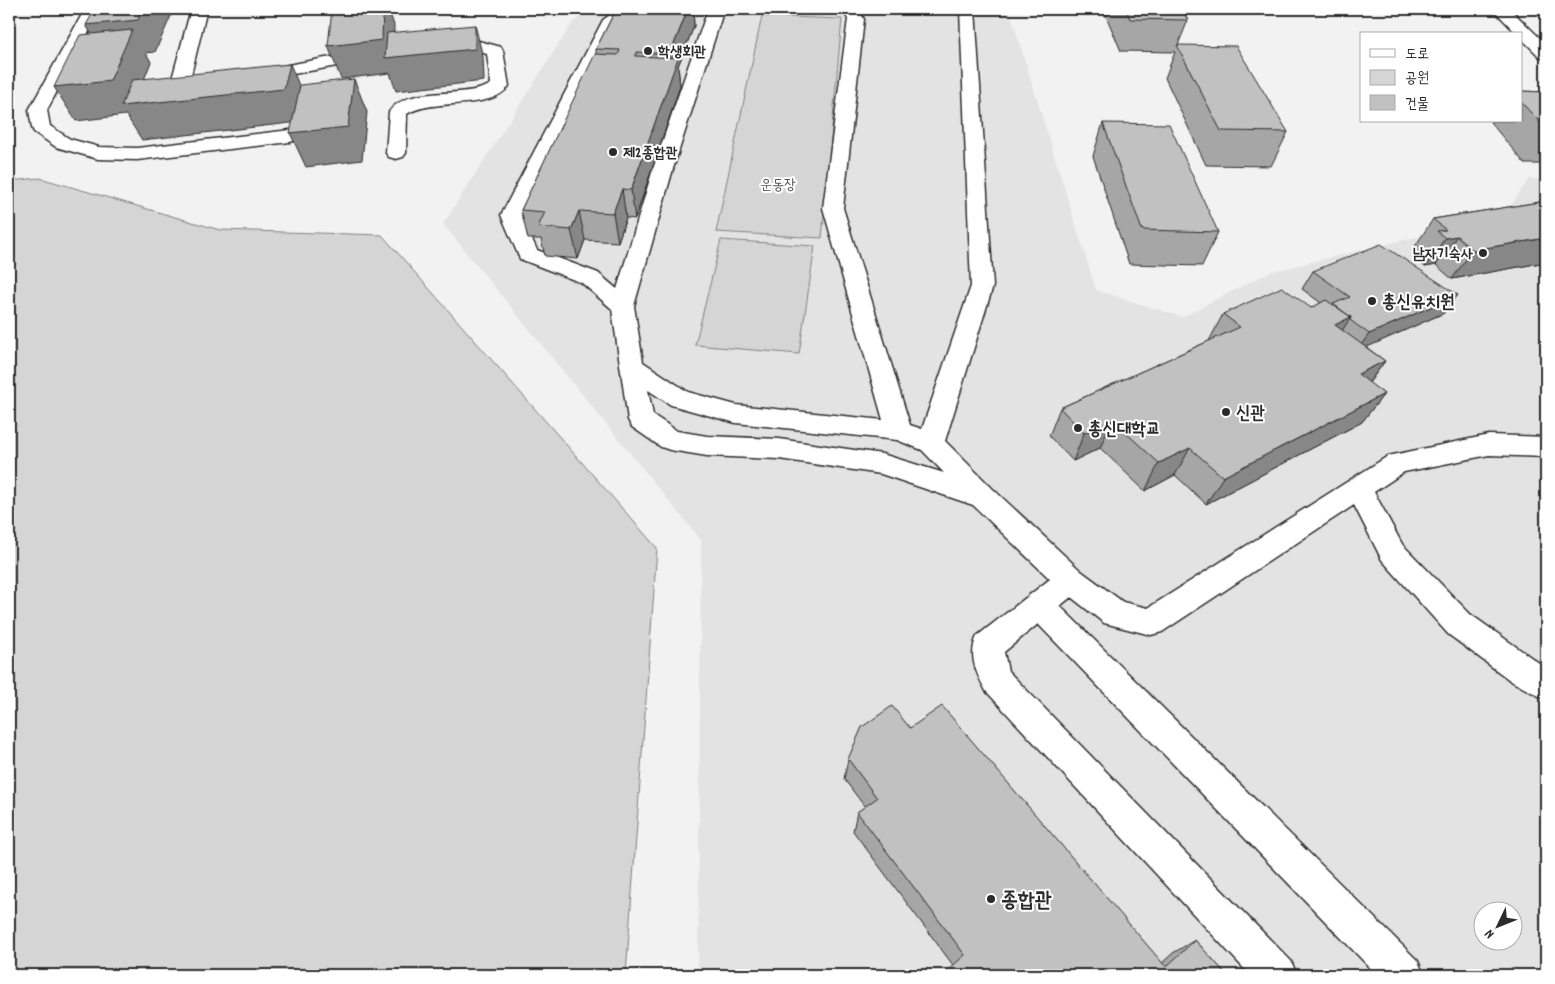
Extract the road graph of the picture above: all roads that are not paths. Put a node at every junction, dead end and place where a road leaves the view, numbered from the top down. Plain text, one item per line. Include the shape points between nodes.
1 (92, 9) edge
2 (199, 9) edge
3 (628, 9) edge
4 (716, 9) edge
5 (850, 9) edge
6 (1501, 9) edge
7 (968, 10) dead end
8 (475, 45) edge
9 (1546, 53) edge
10 (336, 61) edge
11 (290, 136) dead end
12 (396, 154) dead end
13 (623, 306) junction
14 (631, 366) junction
15 (899, 431) junction
16 (931, 443) junction
17 (1546, 447) edge
18 (1358, 487) junction
19 (984, 498) junction
20 (1071, 580) junction
21 (1039, 605) junction
22 (1546, 685) edge
23 (1277, 975) edge
24 (1404, 975) edge

1 - 11 main road via 38,110 41,128 63,143 98,152 137,154
2 - 10 main road via 181,79 185,86 199,88
3 - 13 main road via 611,20 511,215 528,254 590,278
4 - 13 main road
5 - 15 main road via 856,19 833,208
6 - 9 main road
7 - 16 main road via 982,286
8 - 12 main road via 495,51 500,86 482,94 406,106 398,112
13 - 14 main road
14 - 15 main road via 680,399 736,414
14 - 19 main road via 642,420 670,440 707,446 779,449 882,464
15 - 16 main road
16 - 19 main road
17 - 18 main road via 1489,445 1397,463
18 - 20 main road via 1151,622 1115,614
18 - 22 main road via 1392,552 1459,624
19 - 20 main road
20 - 21 main road
21 - 23 main road via 988,646 989,666 997,681
21 - 24 main road

